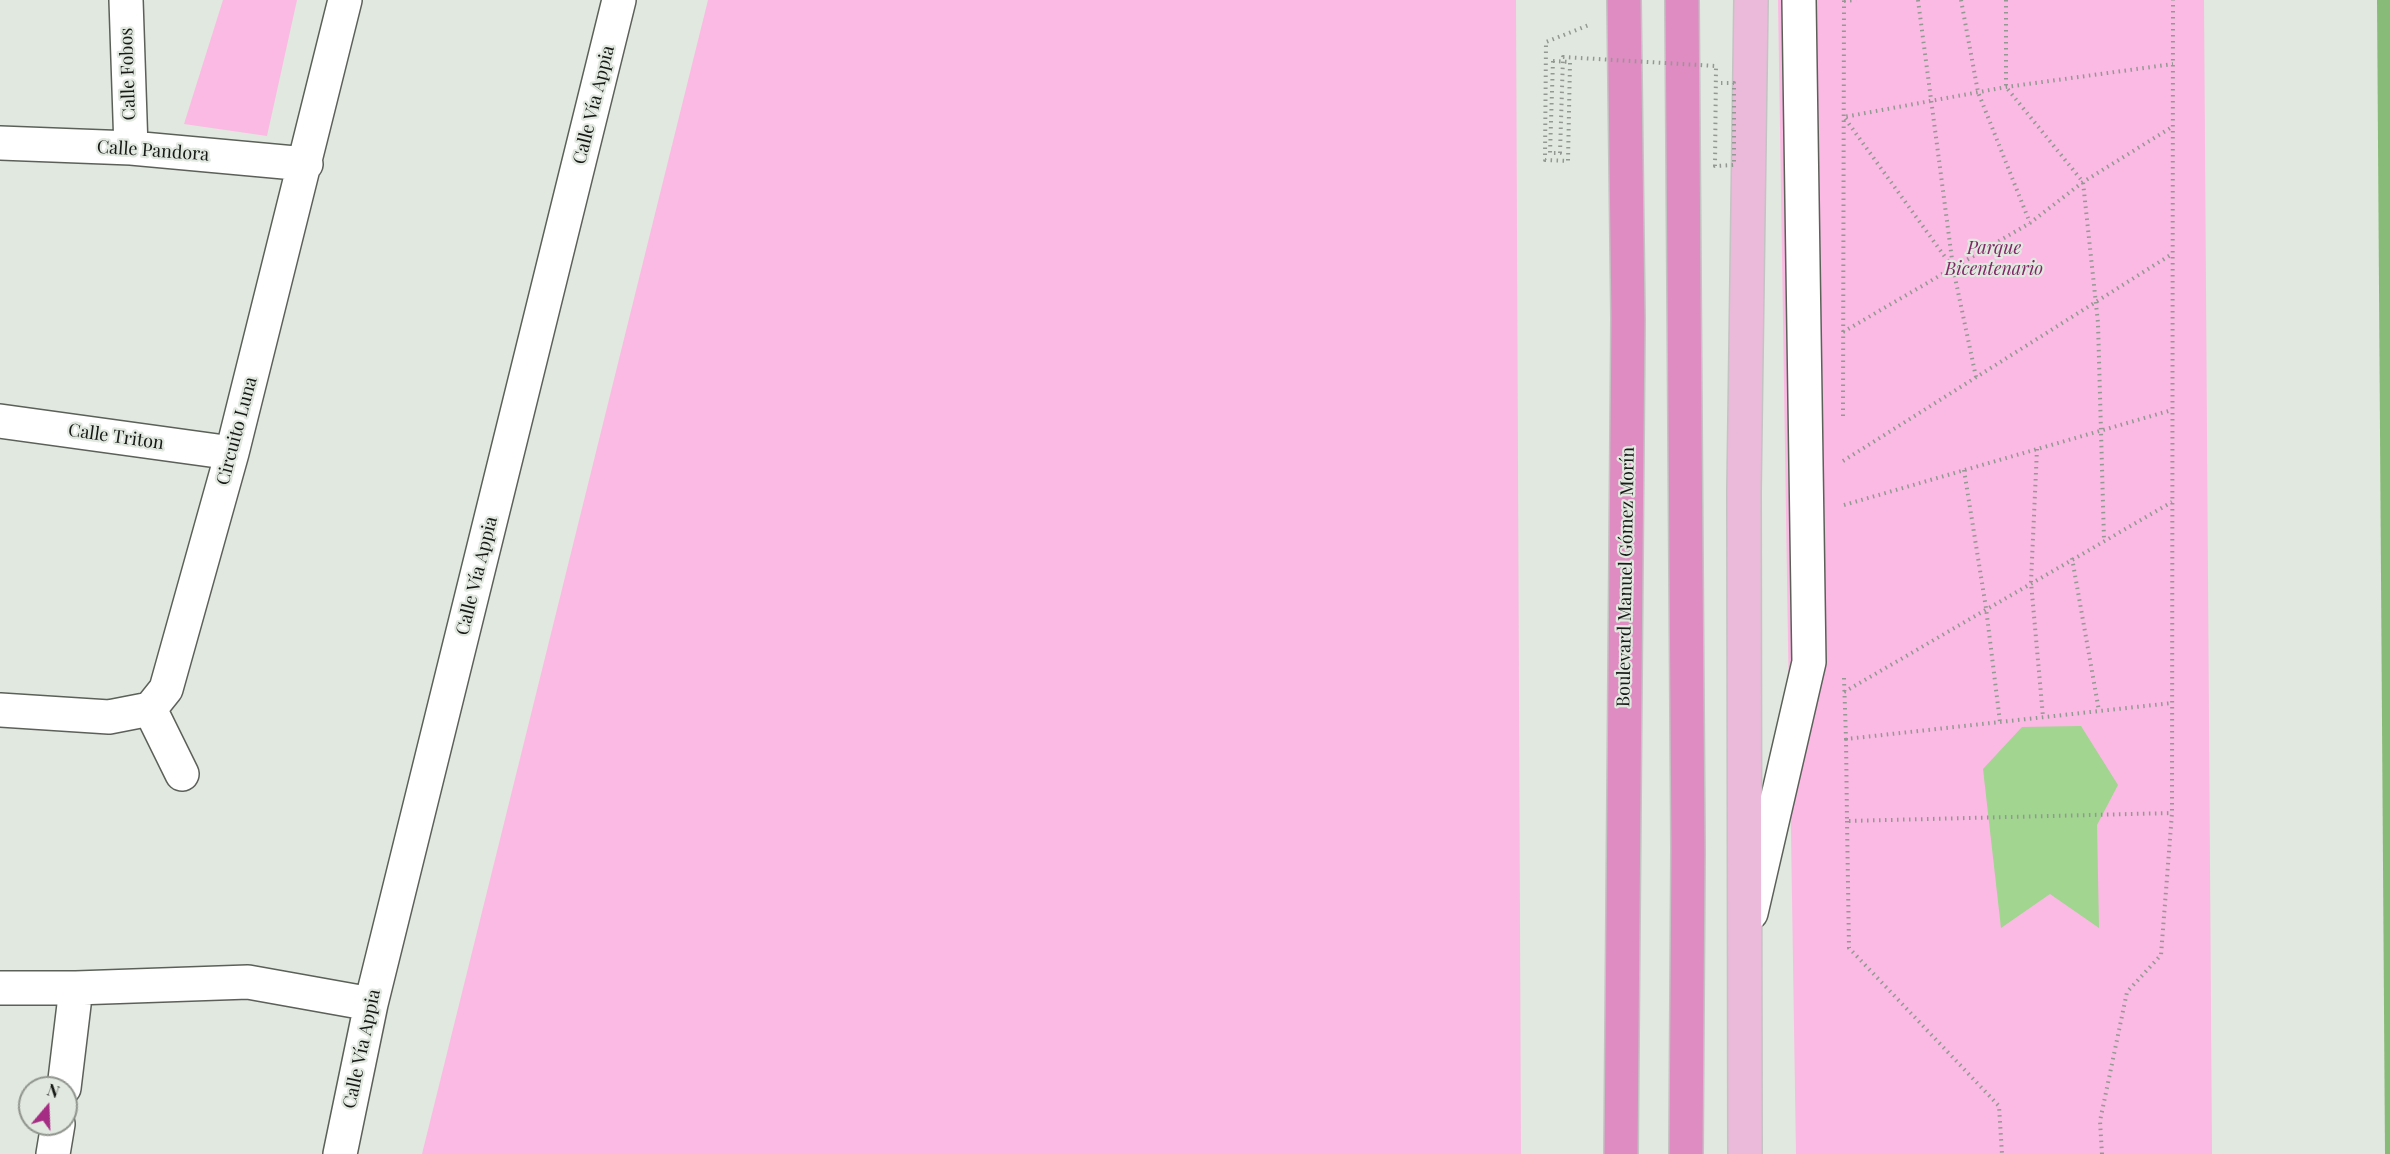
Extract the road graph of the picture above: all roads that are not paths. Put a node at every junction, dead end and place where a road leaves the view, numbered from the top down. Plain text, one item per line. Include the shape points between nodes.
1 (126, 0) edge
2 (345, 0) edge
3 (620, 0) edge
4 (1682, 0) edge
5 (1751, 0) edge
6 (1799, 0) edge
7 (1624, 5) edge
8 (0, 143) edge
9 (131, 148) junction
10 (306, 164) junction
11 (0, 421) edge
12 (232, 453) junction
13 (0, 710) edge
14 (150, 710) junction
15 (182, 774) dead end
16 (1745, 938) junction
17 (0, 988) edge
18 (76, 988) junction
19 (371, 1004) junction
20 (65, 1076) edge
21 (56, 1136) edge
22 (53, 1154) edge
23 (340, 1154) edge
24 (1621, 1154) edge
25 (1686, 1154) edge
26 (1745, 1154) edge

1 - 9 street, Calle Fobos
2 - 10 street, Circuito Luna
3 - 19 street, Calle Vía Appia
4 - 25 highway via 1688,849
5 - 16 main road via 1744,491
6 - 16 street via 1809,662
7 - 24 highway, Boulevard Manuel Gómez Morín via 1628,320
8 - 9 street, Calle Pandora
9 - 10 street, Calle Pandora
10 - 12 street, Circuito Luna
11 - 12 street, Calle Triton
12 - 14 street, Circuito Luna via 166,689
13 - 14 street via 109,717
14 - 15 street
16 - 26 main road
17 - 18 street
18 - 19 street via 248,982
18 - 20 street
19 - 23 street, Calle Vía Appia
21 - 22 street

